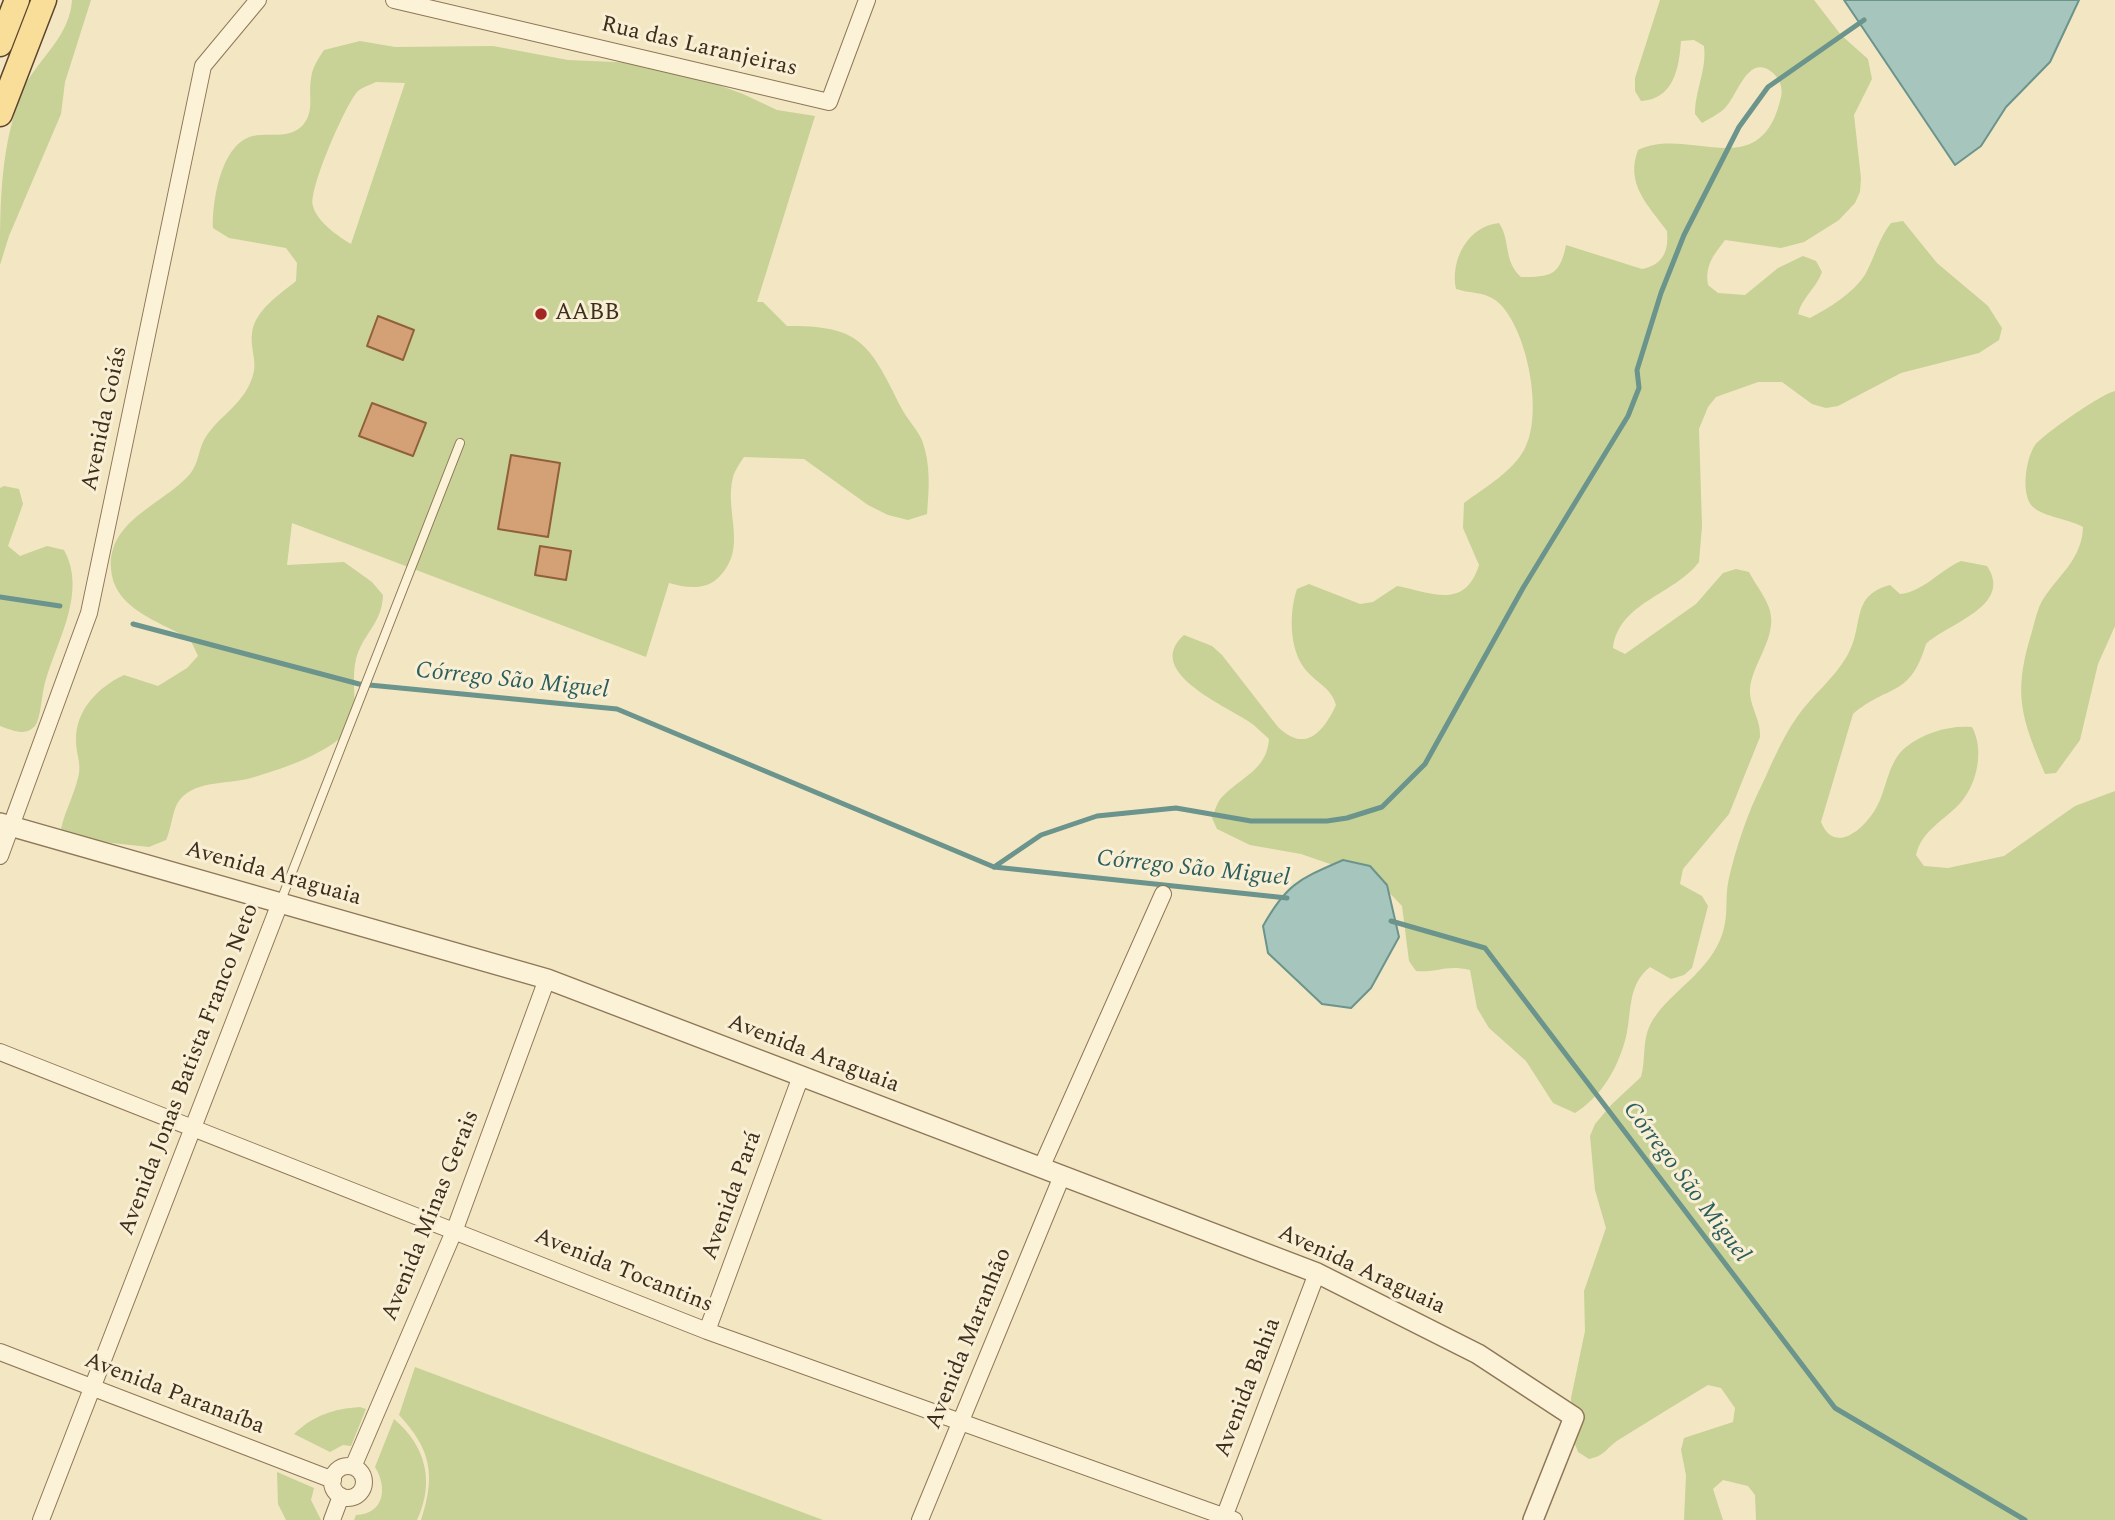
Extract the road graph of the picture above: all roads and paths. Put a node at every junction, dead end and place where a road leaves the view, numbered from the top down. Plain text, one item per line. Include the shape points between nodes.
1 (17, 0) edge
2 (44, 0) edge
3 (258, 0) edge
4 (394, 0) edge
5 (867, 0) edge
6 (0, 44) edge
7 (0, 114) edge
8 (460, 443) dead end
9 (6, 824) edge
10 (0, 856) edge
11 (1164, 894) dead end
12 (279, 903) junction
13 (547, 979) junction
14 (0, 1052) edge
15 (801, 1076) junction
16 (191, 1126) junction
17 (1041, 1168) junction
18 (1062, 1176) junction
19 (455, 1229) junction
20 (1317, 1273) junction
21 (707, 1331) junction
22 (0, 1352) edge
23 (92, 1388) junction
24 (960, 1420) junction
25 (353, 1467) junction
26 (332, 1480) junction
27 (341, 1496) junction
28 (1228, 1519) edge
29 (41, 1520) edge
30 (332, 1520) edge
31 (920, 1520) edge
32 (1533, 1520) edge

1 - 6 main road
2 - 7 main road
3 - 9 street, Avenida Goiás via 203,66 89,613
4 - 5 street, Rua das Laranjeiras via 829,102
8 - 12 lane, Avenida Jonas Batista Franco Neto
9 - 10 street, Avenida Goiás
9 - 12 street, Avenida Araguaia
11 - 17 street
12 - 13 street, Avenida Araguaia
12 - 16 street, Avenida Jonas Batista Franco Neto
13 - 15 street, Avenida Araguaia
13 - 19 street, Avenida Minas Gerais
14 - 16 street, Avenida Tocantins
15 - 17 street, Avenida Araguaia
15 - 21 street, Avenida Pará
16 - 19 street, Avenida Tocantins
16 - 23 street, Avenida Jonas Batista Franco Neto
17 - 18 street, Avenida Araguaia
18 - 20 street, Avenida Araguaia
18 - 24 street, Avenida Maranhão
19 - 21 street, Avenida Tocantins
19 - 25 street, Avenida Minas Gerais
20 - 28 street, Avenida Bahia
20 - 32 street, Avenida Araguaia via 1478,1354 1574,1417
21 - 24 street, Avenida Tocantins
22 - 23 street, Avenida Paranaíba
23 - 26 street, Avenida Paranaíba
23 - 29 street, Avenida Jonas Batista Franco Neto
24 - 28 street, Avenida Tocantins
24 - 31 street, Avenida Maranhão
25 - 26 street via 340,1469
25 - 27 street, Avenida Minas Gerais via 362,1473 363,1488 351,1498
26 - 27 street
27 - 30 street

